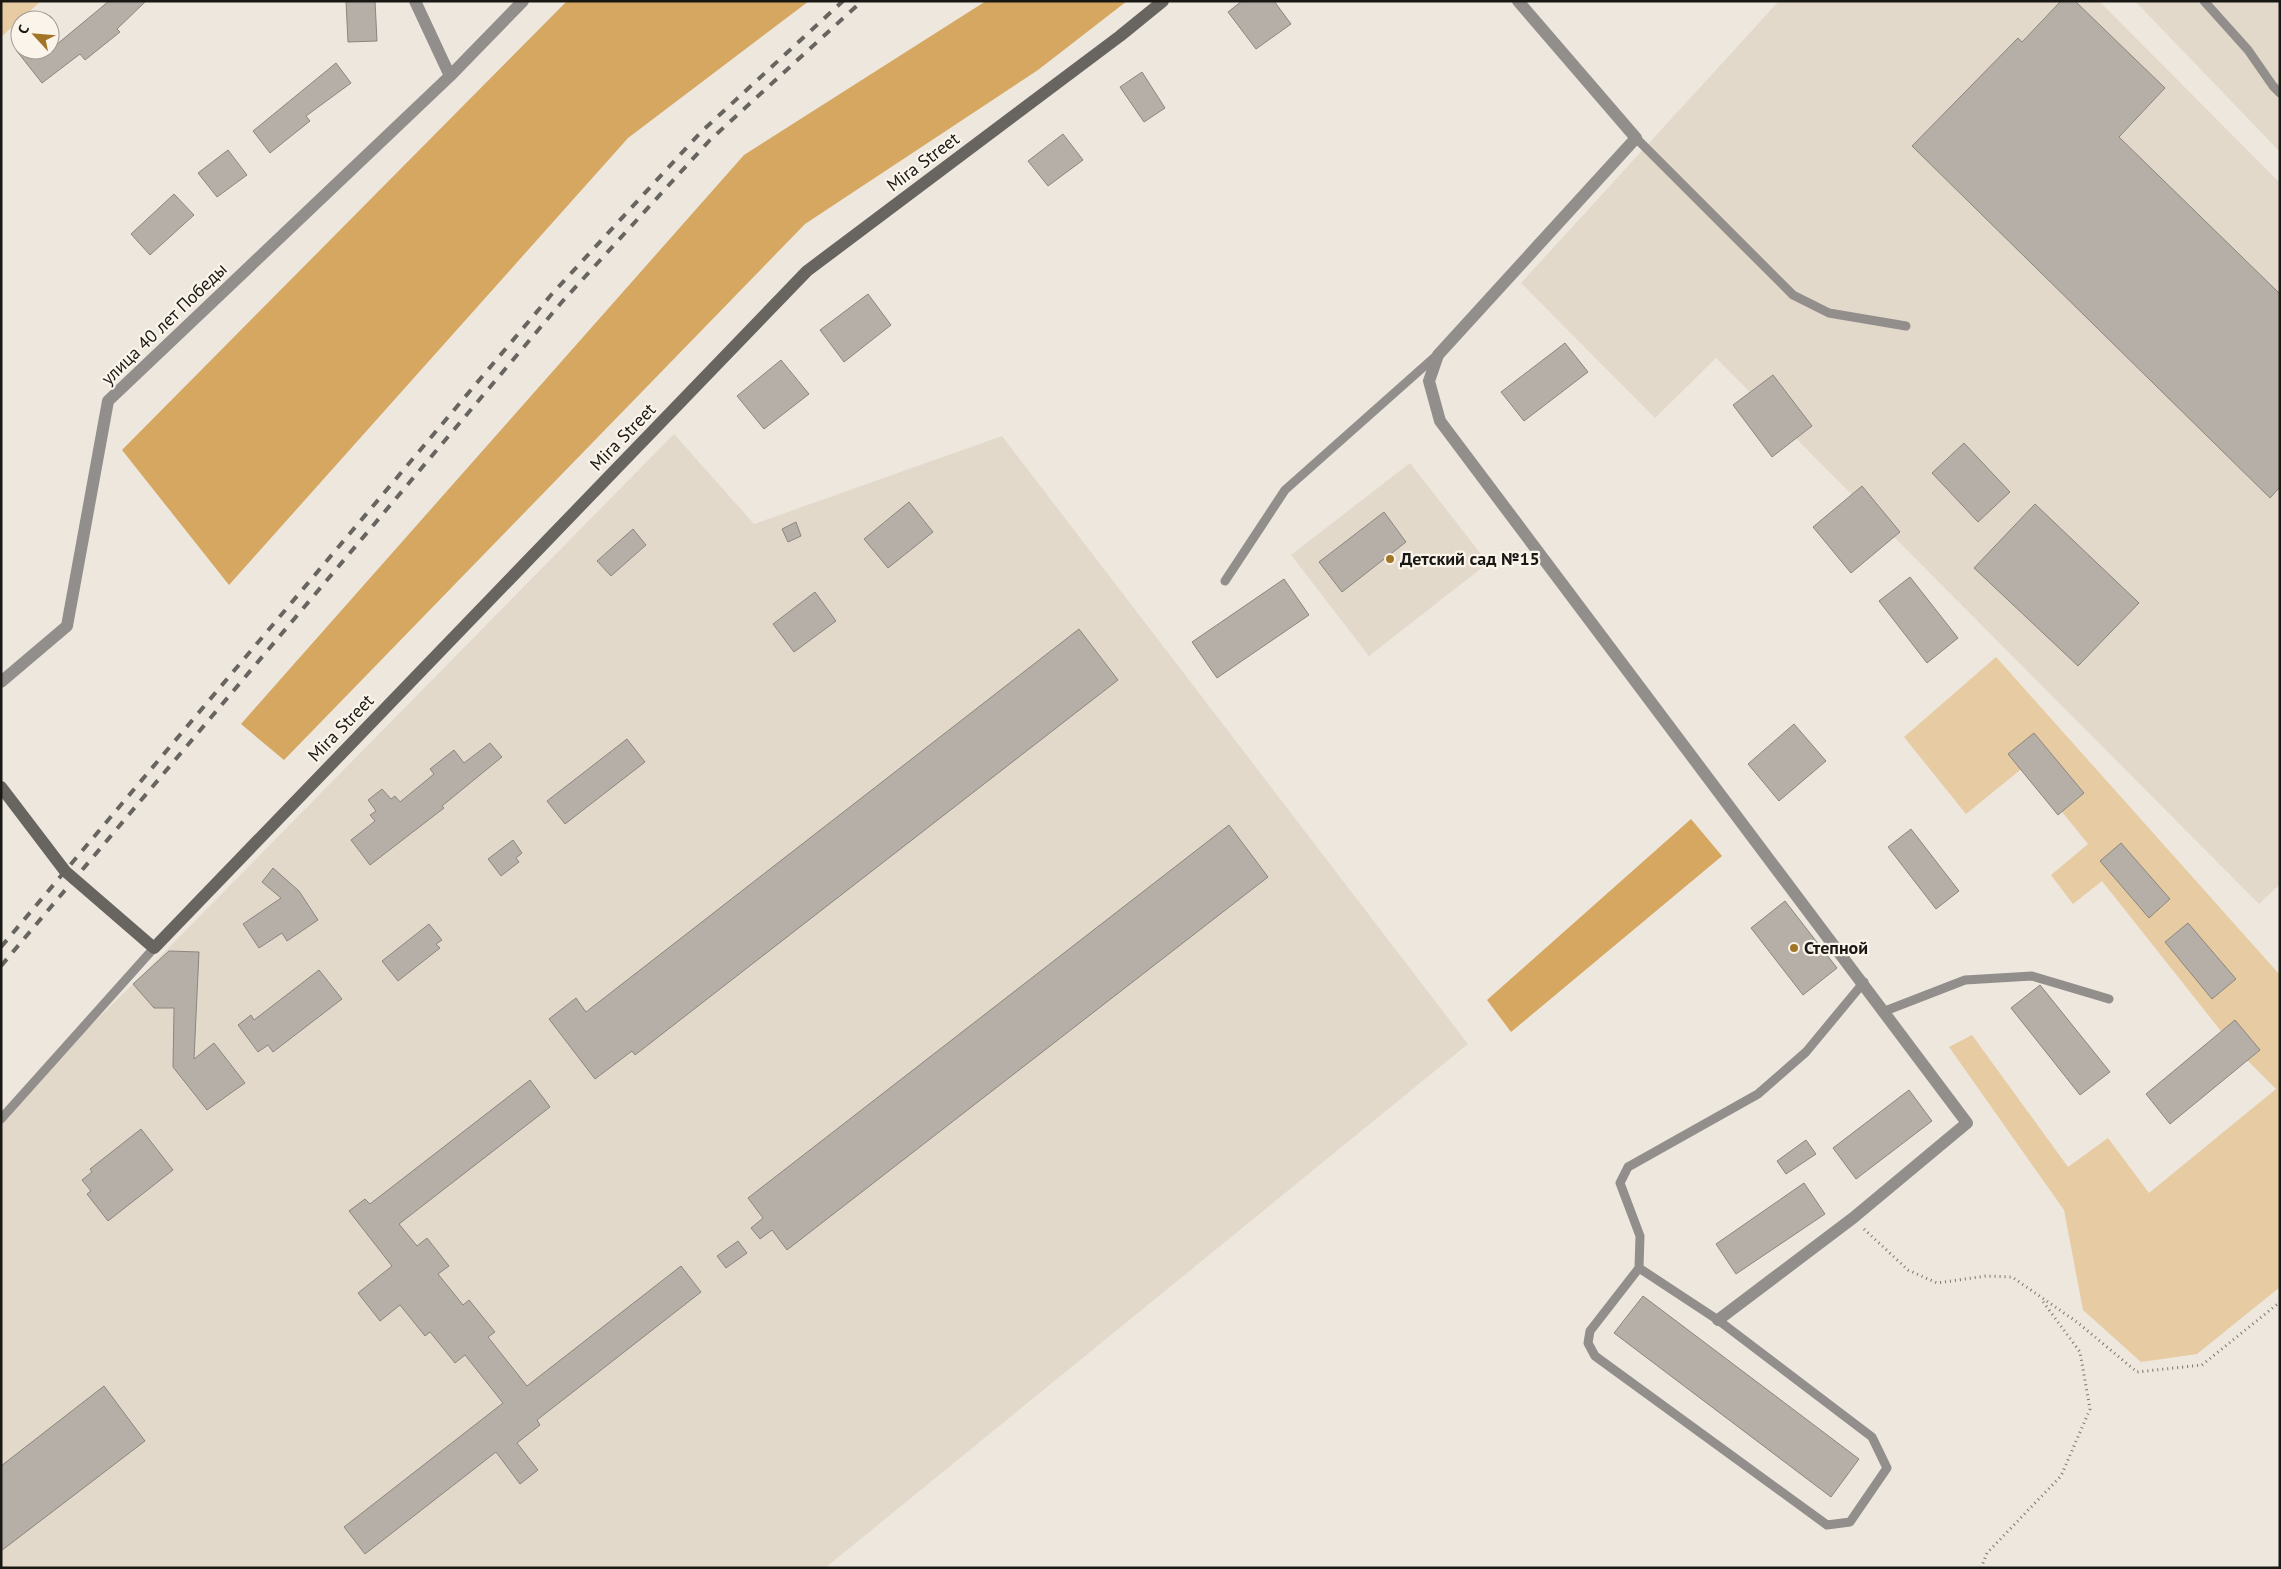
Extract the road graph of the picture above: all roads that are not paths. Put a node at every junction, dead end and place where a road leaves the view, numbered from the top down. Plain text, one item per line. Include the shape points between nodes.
1 (415, 1) edge
2 (523, 1) edge
3 (1162, 1) edge
4 (1518, 1) edge
5 (2204, 1) edge
6 (450, 76) junction
7 (2280, 93) edge
8 (1636, 138) junction
9 (1906, 326) dead end
10 (1438, 354) junction
11 (1225, 581) dead end
12 (1, 682) edge
13 (1, 786) edge
14 (154, 948) junction
15 (1864, 982) junction
16 (2109, 999) dead end
17 (1885, 1011) junction
18 (1, 1119) edge
19 (1639, 1268) junction
20 (1718, 1320) junction

1 - 6 street
2 - 6 street, улица 40 лет Победы
3 - 14 street, Mira Street via 807,271
4 - 8 street
5 - 7 lane via 2248,50
6 - 12 street, улица 40 лет Победы via 108,401 67,626
8 - 9 lane via 1792,295 1829,313
8 - 10 street
10 - 11 lane via 1285,490
10 - 15 street via 1429,381 1440,421
13 - 14 street via 65,871
14 - 18 lane
15 - 17 street
15 - 19 lane via 1806,1052 1758,1094 1628,1167 1620,1183 1640,1236
16 - 17 lane via 2032,976 1965,980
17 - 20 street via 1967,1122 1853,1218
19 - 20 lane
19 - 20 lane via 1590,1331 1588,1343 1595,1356 1827,1525 1850,1522 1887,1468 1872,1437

